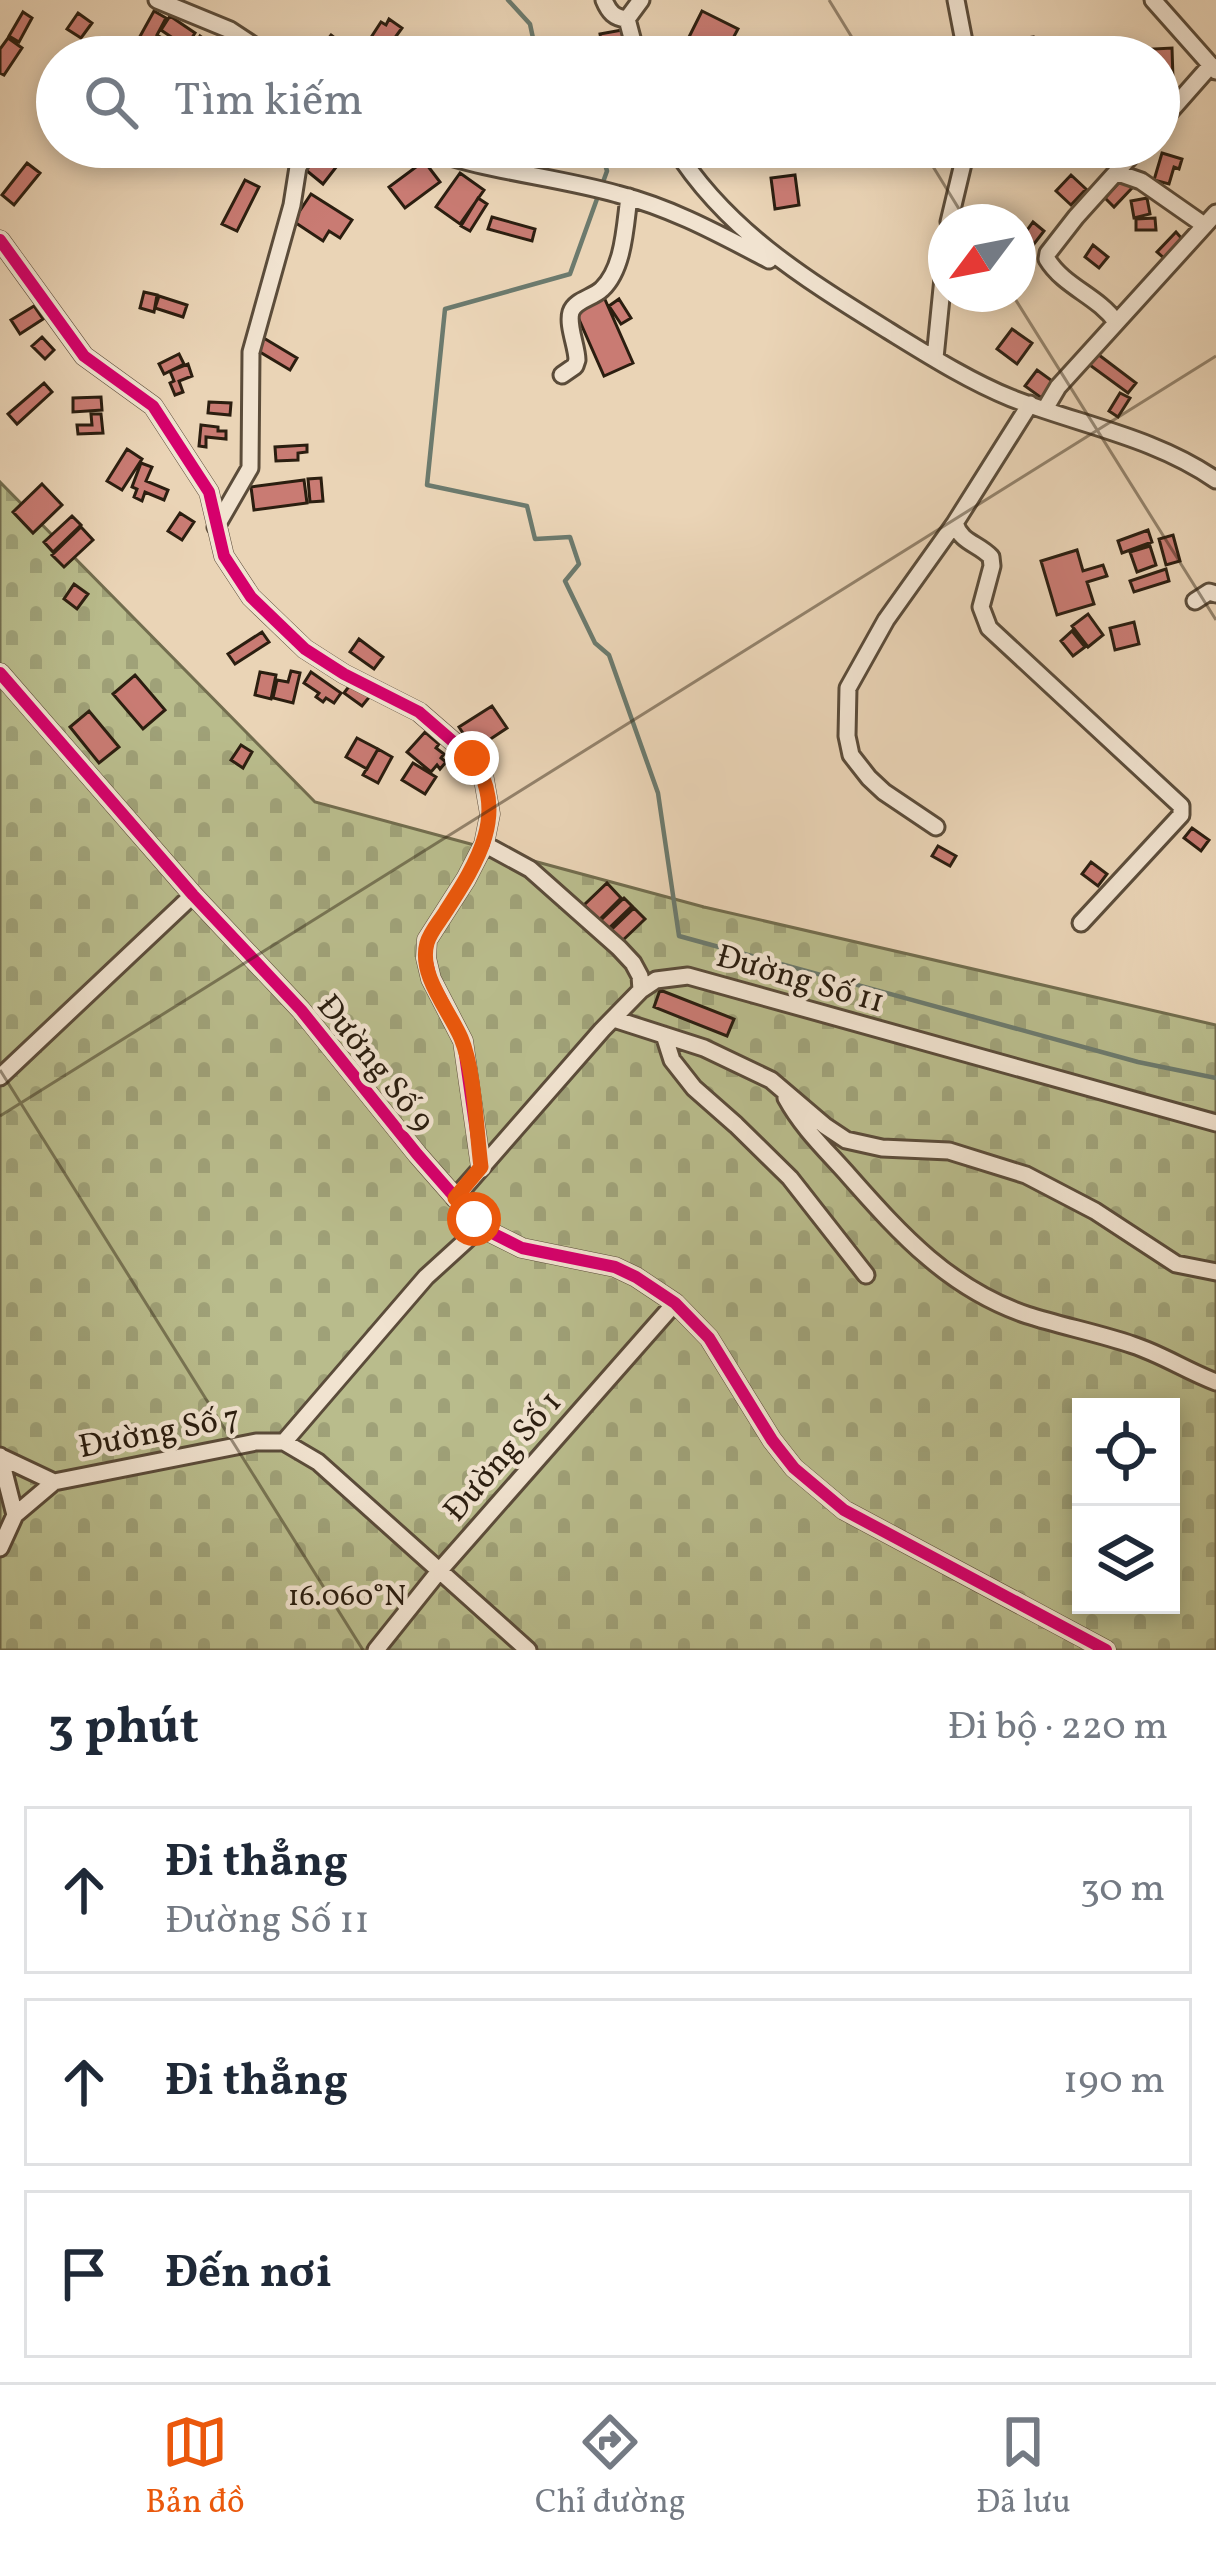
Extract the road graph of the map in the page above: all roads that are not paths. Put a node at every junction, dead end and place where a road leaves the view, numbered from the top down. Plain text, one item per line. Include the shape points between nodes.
1 (157, 0) edge
2 (604, 0) edge
3 (641, 0) edge
4 (1153, 0) edge
5 (962, 2) edge
6 (627, 20) junction
7 (239, 36) edge
8 (631, 36) edge
9 (966, 36) edge
10 (1213, 68) edge
11 (1180, 102) edge
12 (298, 168) edge
13 (500, 168) edge
14 (688, 168) edge
15 (962, 168) edge
16 (1122, 168) edge
17 (1118, 173) junction
18 (625, 196) junction
19 (953, 204) edge
20 (1210, 219) edge
21 (0, 241) edge
22 (807, 280) junction
23 (940, 312) edge
24 (1116, 322) junction
25 (935, 358) junction
26 (562, 375) dead end
27 (1037, 407) junction
28 (1216, 480) edge
29 (955, 523) junction
30 (216, 526) junction
31 (1216, 594) edge
32 (1195, 601) dead end
33 (0, 673) edge
34 (936, 826) dead end
35 (484, 844) junction
36 (193, 895) junction
37 (1082, 923) dead end
38 (641, 991) junction
39 (614, 1019) junction
40 (664, 1035) junction
41 (0, 1077) edge
42 (782, 1090) junction
43 (1216, 1123) edge
44 (481, 1167) junction
45 (455, 1198) junction
46 (482, 1226) junction
47 (1216, 1272) edge
48 (866, 1275) dead end
49 (675, 1303) junction
50 (1216, 1382) edge
51 (284, 1442) junction
52 (0, 1456) edge
53 (54, 1482) junction
54 (15, 1515) junction
55 (0, 1548) edge
56 (440, 1570) junction
57 (376, 1650) edge
58 (528, 1650) edge
59 (1106, 1650) edge

1 - 7 street
2 - 6 street
3 - 6 street
4 - 10 street
5 - 9 street
6 - 8 street
10 - 11 street
12 - 30 street via 251,352 250,469
13 - 18 street
14 - 22 street via 742,231
15 - 19 street
16 - 17 street
17 - 20 street
17 - 24 street via 1047,259
18 - 22 street via 689,218
18 - 26 street via 622,246 599,292 571,310 577,360
20 - 24 street
21 - 30 street via 84,356 153,406 209,492
22 - 25 street
23 - 25 street
24 - 27 street
25 - 27 street
27 - 28 street via 1163,449
27 - 29 street
29 - 34 street via 848,688 851,755 884,793
29 - 37 street via 965,541 991,557 981,607 989,628 1181,806
30 - 35 street via 231,570 274,622 344,674 418,712 472,758 488,793
31 - 32 street
33 - 36 street, Đường Số 9
35 - 38 street via 530,869 620,948
35 - 44 street via 427,940 426,958 463,1041
36 - 41 street
36 - 45 street, Đường Số 9 via 301,1010
38 - 39 street
38 - 43 street, Đường Số 11 via 688,976
39 - 40 street
39 - 44 street
40 - 42 street
40 - 48 street via 694,1088 790,1178
42 - 47 street via 846,1140 949,1151 1026,1174 1176,1264
42 - 50 street via 801,1126 921,1254 974,1291
44 - 45 street
45 - 46 street, Đường Số 9
46 - 49 street, Đường Số 9 via 522,1248 615,1267
46 - 51 street via 426,1277
49 - 56 street, Đường Số 1
49 - 59 street, Đường Số 9 via 816,1489
51 - 53 street, Đường Số 7
51 - 56 street, Đường Số 7 via 319,1462
52 - 53 street
52 - 54 street
53 - 54 street, Đường Số 7
54 - 55 street
56 - 57 street, Đường Số 1
56 - 58 street, Đường Số 7

